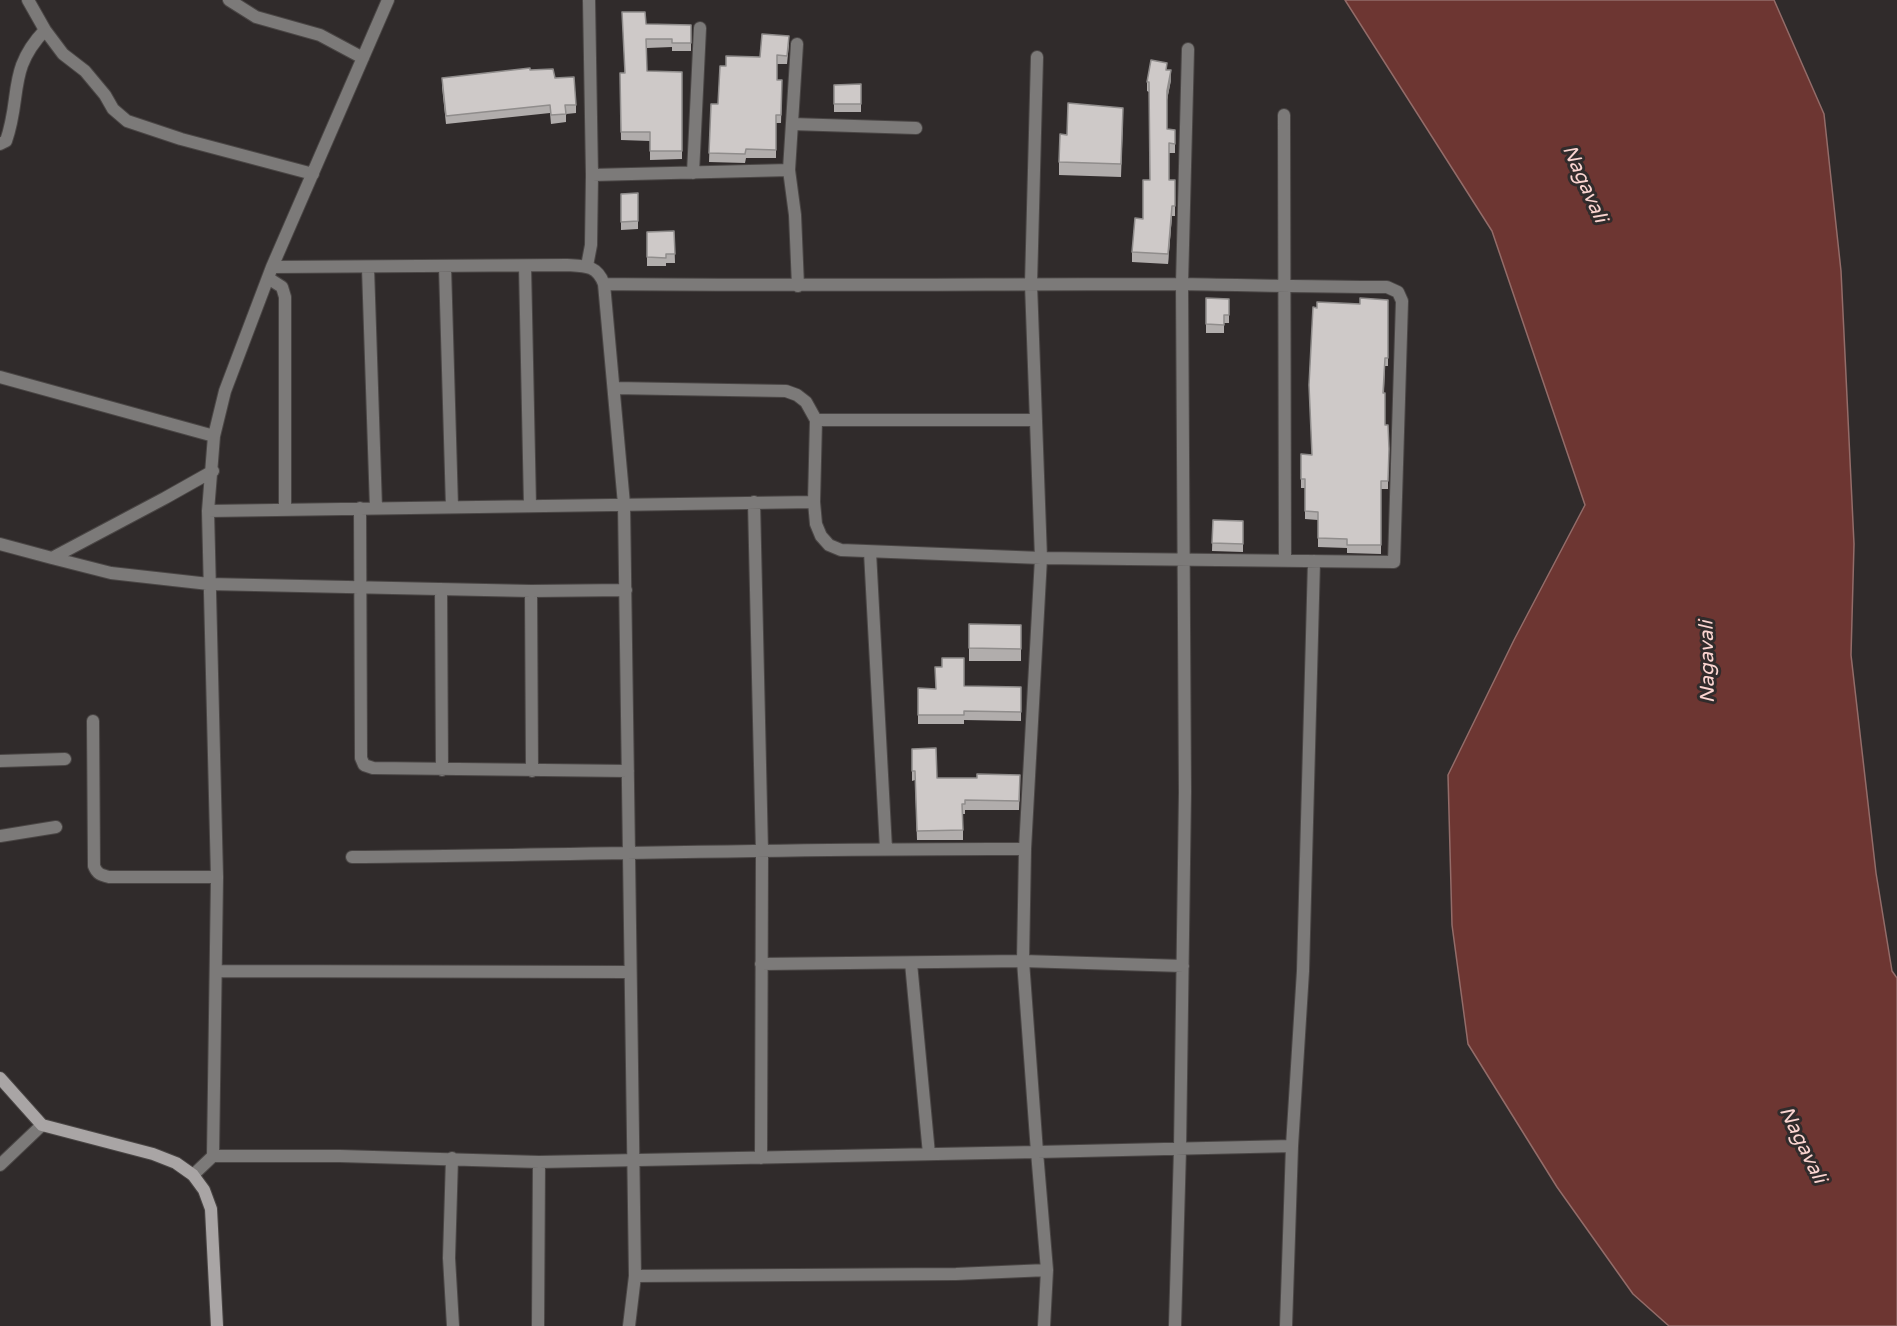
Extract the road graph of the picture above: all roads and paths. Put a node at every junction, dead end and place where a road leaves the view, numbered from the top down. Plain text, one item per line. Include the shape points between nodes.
1 (28, 0) edge
2 (229, 0) edge
3 (388, 0) edge
4 (589, 0) edge
5 (700, 28) dead end
6 (45, 30) junction
7 (797, 44) dead end
8 (1188, 49) dead end
9 (1037, 57) dead end
10 (363, 58) junction
11 (1284, 115) dead end
12 (792, 124) junction
13 (916, 128) dead end
14 (0, 144) edge
15 (789, 170) junction
16 (693, 173) junction
17 (313, 174) junction
18 (592, 175) junction
19 (525, 266) junction
20 (445, 267) junction
21 (587, 267) junction
22 (368, 268) junction
23 (270, 272) junction
24 (604, 284) junction
25 (1031, 284) junction
26 (1182, 284) junction
27 (798, 286) junction
28 (1284, 287) junction
29 (0, 376) edge
30 (614, 388) junction
31 (816, 420) junction
32 (1036, 420) junction
33 (214, 436) junction
34 (213, 471) junction
35 (754, 502) junction
36 (814, 502) junction
37 (624, 504) junction
38 (530, 506) junction
39 (452, 507) junction
40 (360, 508) junction
41 (376, 508) junction
42 (285, 509) junction
43 (208, 511) junction
44 (0, 544) edge
45 (870, 552) junction
46 (51, 558) junction
47 (1041, 558) junction
48 (1185, 560) junction
49 (1285, 561) junction
50 (1314, 561) junction
51 (209, 584) junction
52 (360, 588) junction
53 (441, 589) junction
54 (626, 590) junction
55 (531, 591) junction
56 (93, 721) dead end
57 (65, 759) dead end
58 (0, 761) edge
59 (442, 770) junction
60 (532, 771) junction
61 (628, 771) junction
62 (56, 827) dead end
63 (0, 836) edge
64 (886, 849) junction
65 (1025, 849) junction
66 (762, 852) junction
67 (629, 854) junction
68 (352, 857) dead end
69 (217, 877) junction
70 (1023, 961) junction
71 (911, 963) junction
72 (761, 964) junction
73 (1183, 966) junction
74 (216, 971) junction
75 (630, 972) junction
76 (0, 1078) edge
77 (42, 1125) junction
78 (1292, 1146) junction
79 (1180, 1149) junction
80 (1037, 1152) junction
81 (928, 1154) junction
82 (213, 1156) junction
83 (452, 1158) junction
84 (761, 1158) junction
85 (633, 1161) junction
86 (539, 1162) junction
87 (0, 1165) edge
88 (193, 1174) junction
89 (1047, 1270) junction
90 (635, 1276) junction
91 (217, 1326) edge
92 (453, 1326) edge
93 (538, 1326) edge
94 (629, 1326) edge
95 (1044, 1326) edge
96 (1174, 1326) edge
97 (1286, 1326) edge

1 - 6 street
2 - 10 street via 256,17 320,35
3 - 10 street
4 - 18 street
5 - 16 street
6 - 14 street via 31,45 17,75 9,131 6,141
6 - 17 street via 127,121
7 - 12 street
8 - 26 street
9 - 25 street
10 - 17 street
11 - 28 street
12 - 13 street
12 - 15 street
15 - 16 street
15 - 27 street
16 - 18 street
17 - 23 street
18 - 21 street
19 - 20 street
19 - 21 street
19 - 38 street
20 - 22 street
20 - 39 street
21 - 24 street via 600,275
22 - 23 street
22 - 41 street
23 - 33 street via 225,391
23 - 42 street via 285,297
24 - 27 street
24 - 30 street
25 - 26 street
25 - 27 street
25 - 32 street
26 - 28 street
26 - 48 street
28 - 49 street
28 - 50 street via 1387,286 1398,292 1402,301 1394,562
29 - 33 street
30 - 31 street via 786,391 806,402
30 - 37 street
31 - 32 street
31 - 36 street
32 - 47 street
33 - 34 street
34 - 43 street
34 - 46 street
35 - 36 street
35 - 37 street
35 - 66 street
36 - 45 street via 816,524 829,544 841,550
37 - 38 street
37 - 54 street
38 - 39 street
39 - 41 street
40 - 41 street
40 - 42 street
40 - 52 street
42 - 43 street
43 - 51 street
44 - 46 street
45 - 47 street
45 - 64 street
46 - 51 street via 111,573
47 - 48 street
47 - 65 street
48 - 49 street
48 - 73 street
49 - 50 street
50 - 78 street via 1303,971
51 - 52 street
51 - 69 street
52 - 53 street
52 - 59 street via 364,765
53 - 55 street
53 - 59 street
54 - 55 street
54 - 61 street
55 - 60 street
56 - 69 street via 96,872 110,877
57 - 58 street
59 - 60 street
60 - 61 street
61 - 67 street
62 - 63 street
64 - 65 street
64 - 66 street
65 - 70 street
66 - 67 street
66 - 72 street
67 - 68 street
67 - 75 street
69 - 74 street
70 - 71 street
70 - 73 street
70 - 80 street
71 - 72 street
71 - 81 street
72 - 84 street
73 - 79 street
74 - 75 street
74 - 82 street
75 - 85 street
76 - 77 main road
77 - 87 street
77 - 88 main road via 153,1154
78 - 79 street
78 - 97 street
79 - 80 street
79 - 96 street
80 - 81 street
80 - 89 street
81 - 84 street
82 - 83 street
82 - 88 street
83 - 86 street
83 - 92 street via 449,1258
84 - 85 street
85 - 86 street
85 - 90 street
86 - 93 street
88 - 91 main road via 211,1209
89 - 90 street
89 - 95 street
90 - 94 street

